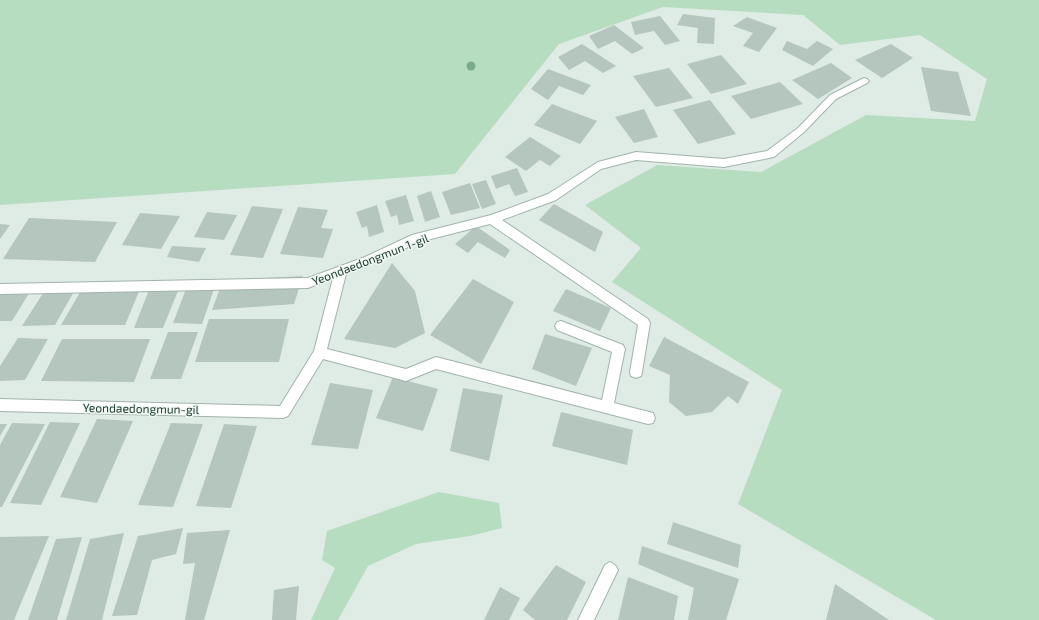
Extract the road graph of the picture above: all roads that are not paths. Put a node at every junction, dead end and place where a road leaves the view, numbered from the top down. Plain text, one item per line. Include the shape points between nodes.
1 (864, 81) dead end
2 (492, 220) junction
3 (341, 270) junction
4 (0, 289) edge
5 (561, 326) dead end
6 (320, 353) junction
7 (636, 372) dead end
8 (0, 405) edge
9 (606, 407) junction
10 (648, 418) dead end
11 (610, 570) dead end
12 (586, 620) edge

1 - 2 street, Yeondaedongmun 1-gil via 833,97 801,130 770,154 724,163 636,156 598,166 552,197
2 - 3 street, Yeondaedongmun 1-gil via 416,238
2 - 7 street via 644,323
3 - 4 street, Yeondaedongmun 1-gil via 308,283
3 - 6 street
5 - 9 street via 619,349
6 - 8 street, Yeondaedongmun-gil via 283,412
6 - 9 street via 406,375 436,362
9 - 10 street
11 - 12 street

